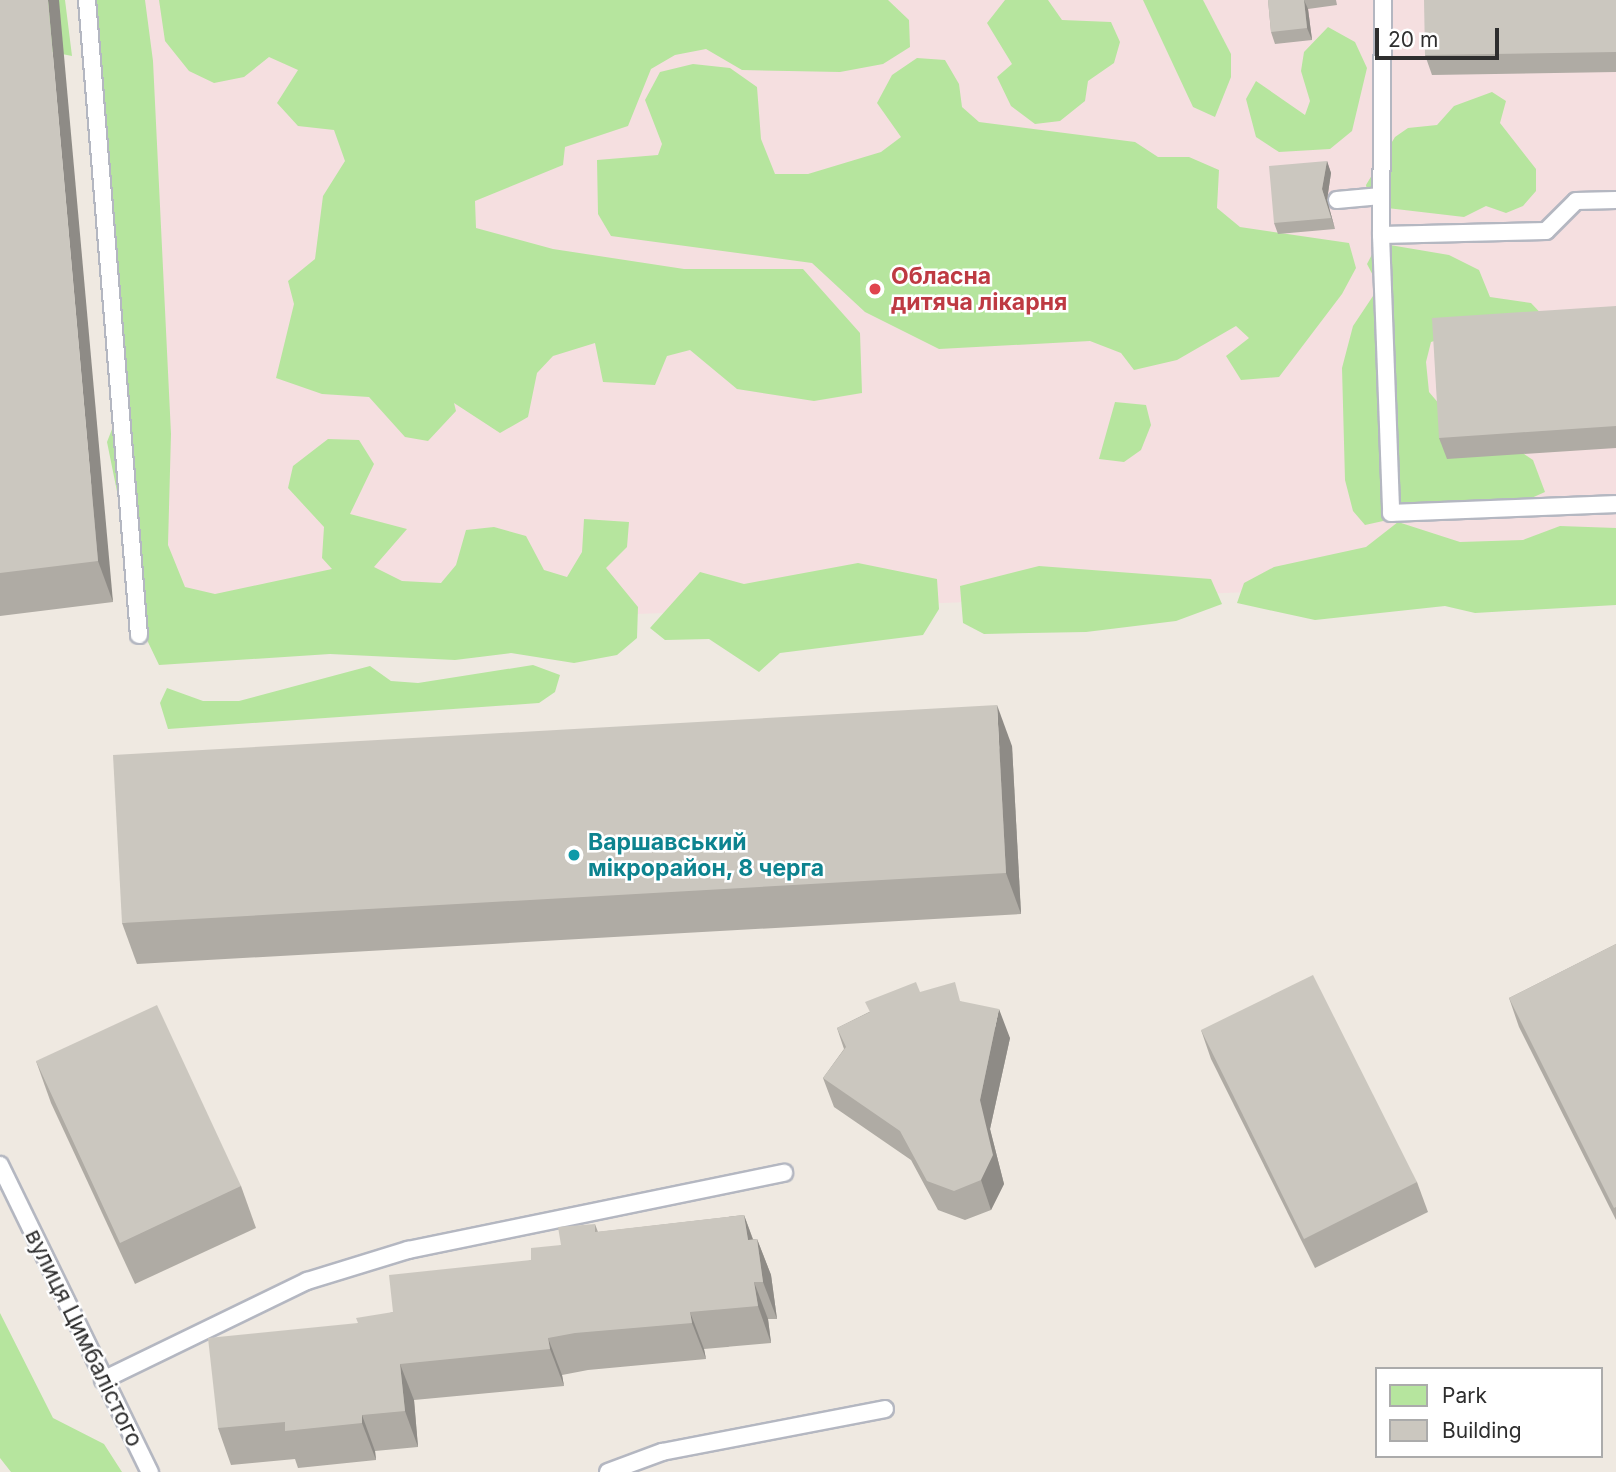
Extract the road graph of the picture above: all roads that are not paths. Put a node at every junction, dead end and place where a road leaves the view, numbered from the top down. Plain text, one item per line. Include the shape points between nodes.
1 (87, 0) edge
2 (1383, 0) edge
3 (1381, 196) junction
4 (1337, 200) dead end
5 (1616, 201) edge
6 (1381, 235) junction
7 (1616, 504) edge
8 (139, 635) dead end
9 (0, 1165) edge
10 (783, 1173) dead end
11 (103, 1380) junction
12 (885, 1409) dead end
13 (150, 1472) edge
14 (608, 1472) edge

1 - 8 lane
2 - 3 lane
3 - 4 lane
3 - 6 lane
5 - 6 lane via 1576,201 1546,231
6 - 7 lane via 1391,513
9 - 11 lane, вулиця Цимбалістого
10 - 11 lane via 408,1250 307,1281
11 - 13 lane, вулиця Цимбалістого
12 - 14 lane via 662,1452

